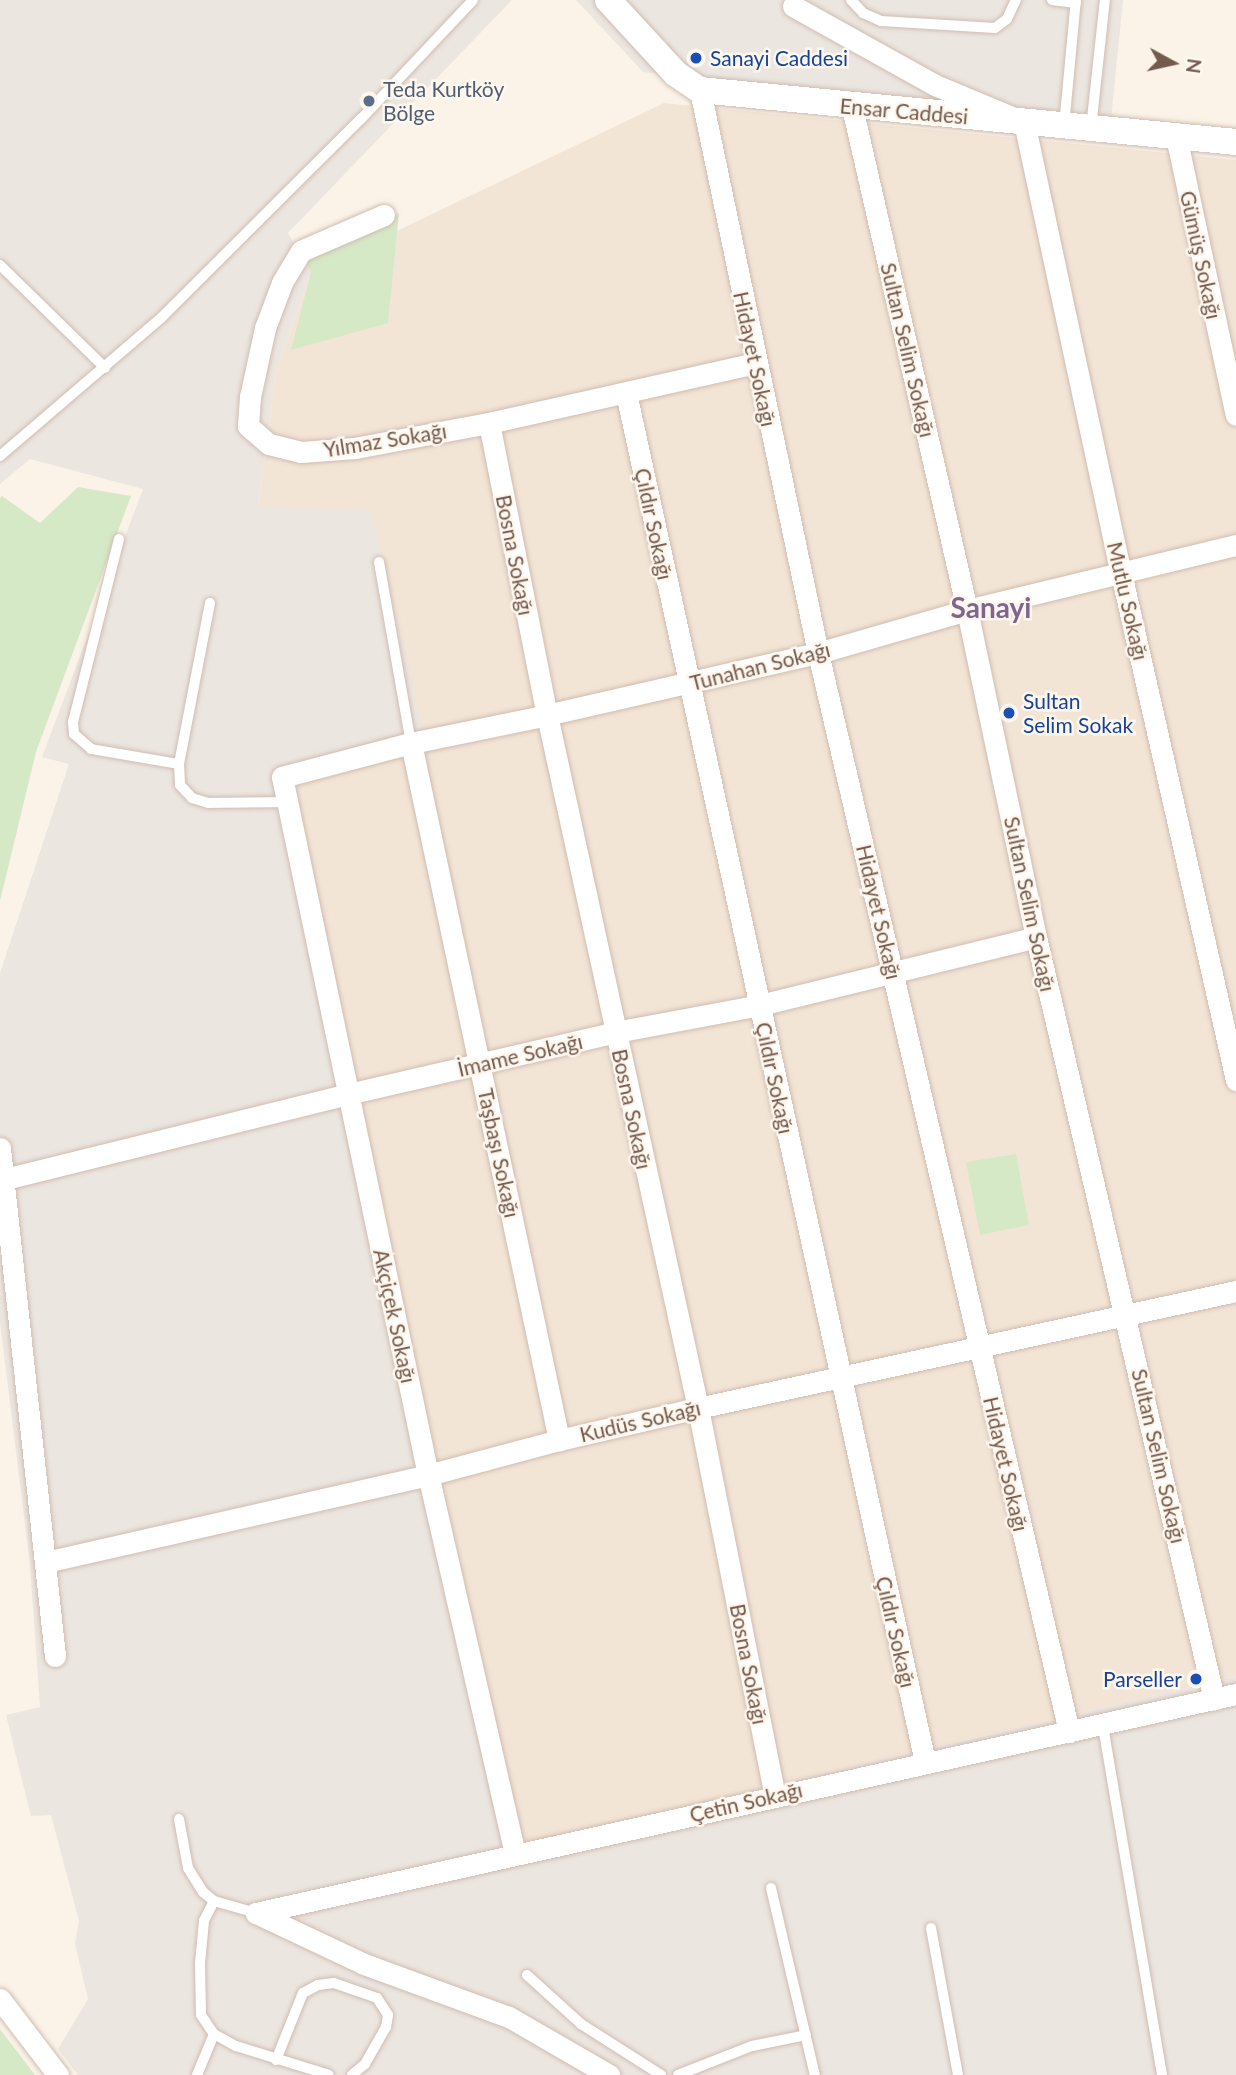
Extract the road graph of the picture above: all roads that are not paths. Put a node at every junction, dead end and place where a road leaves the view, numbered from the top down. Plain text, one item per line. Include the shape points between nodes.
1 (473, 0) edge
2 (608, 0) edge
3 (851, 0) edge
4 (1016, 0) edge
5 (1052, 0) edge
6 (1105, 0) edge
7 (1076, 1) edge
8 (793, 6) dead end
9 (700, 90) junction
10 (852, 107) junction
11 (1024, 122) junction
12 (1064, 126) junction
13 (1091, 128) junction
14 (1176, 136) junction
15 (1236, 142) edge
16 (384, 215) dead end
17 (0, 265) edge
18 (756, 363) junction
19 (105, 368) junction
20 (626, 393) junction
21 (1236, 415) edge
22 (489, 423) junction
23 (0, 456) edge
24 (119, 539) dead end
25 (1236, 545) edge
26 (379, 562) dead end
27 (1121, 573) junction
28 (210, 603) dead end
29 (967, 610) junction
30 (818, 653) junction
31 (688, 684) junction
32 (547, 715) junction
33 (411, 743) junction
34 (178, 764) junction
35 (282, 776) joint
36 (288, 803) junction
37 (1036, 937) junction
38 (894, 972) junction
39 (760, 1005) junction
40 (616, 1032) junction
41 (481, 1065) junction
42 (1236, 1080) edge
43 (348, 1094) junction
44 (0, 1148) edge
45 (5, 1179) junction
46 (1236, 1292) edge
47 (1127, 1315) junction
48 (979, 1346) junction
49 (839, 1377) junction
50 (698, 1408) junction
51 (559, 1440) junction
52 (428, 1475) junction
53 (46, 1562) junction
54 (55, 1656) dead end
55 (1236, 1694) edge
56 (1214, 1699) junction
57 (1103, 1726) junction
58 (1069, 1732) junction
59 (925, 1762) junction
60 (775, 1796) junction
61 (179, 1819) dead end
62 (515, 1854) junction
63 (771, 1888) dead end
64 (214, 1901) junction
65 (256, 1913) junction
66 (931, 1928) dead end
67 (527, 1975) dead end
68 (0, 1998) edge
69 (214, 2034) junction
70 (806, 2035) junction
71 (276, 2060) junction
72 (58, 2075) edge
73 (197, 2075) edge
74 (329, 2075) edge
75 (352, 2075) edge
76 (609, 2075) edge
77 (661, 2075) edge
78 (678, 2075) edge
79 (815, 2075) edge
80 (958, 2075) edge
81 (1162, 2075) edge

1 - 19 lane via 361,119
2 - 9 street, Ensar Caddesi via 676,74
3 - 4 lane via 863,13 881,21 995,28 1007,19
5 - 7 lane
6 - 13 lane
7 - 12 lane
8 - 11 street via 935,85
9 - 10 street, Ensar Caddesi
9 - 18 street, Hidayet Sokağı
10 - 11 street, Ensar Caddesi
10 - 29 street, Sultan Selim Sokağı
11 - 12 street, Ensar Caddesi
11 - 27 street, Mutlu Sokağı
12 - 13 street, Ensar Caddesi
13 - 14 street, Ensar Caddesi
14 - 15 street, Ensar Caddesi
14 - 21 street, Gümüş Sokağı
16 - 22 street, Yılmaz Sokağı via 301,251 282,283 265,328 248,426 269,444 300,452 355,448
17 - 19 lane
18 - 20 street, Yılmaz Sokağı
18 - 30 street, Hidayet Sokağı
19 - 23 lane
20 - 22 street, Yılmaz Sokağı
20 - 31 street, Çıldır Sokağı
22 - 32 street, Bosna Sokağı
24 - 34 lane via 72,722 74,734 91,749
25 - 27 street, Tunahan Sokağı
26 - 33 lane
27 - 29 street, Tunahan Sokağı
27 - 42 street, Mutlu Sokağı
28 - 34 lane
29 - 30 street, Tunahan Sokağı
29 - 37 street, Sultan Selim Sokağı
30 - 31 street, Tunahan Sokağı
30 - 38 street, Hidayet Sokağı
31 - 32 street, Tunahan Sokağı
31 - 39 street, Çıldır Sokağı
32 - 33 street, Tunahan Sokağı
32 - 40 street, Bosna Sokağı
33 - 35 street, Tunahan Sokağı
33 - 41 street, Taşbaşı Sokağı
34 - 36 lane via 180,785 192,799 234,805
35 - 36 street, Akçiçek Sokağı
36 - 43 street, Akçiçek Sokağı
37 - 38 street, İmame Sokağı
37 - 47 street, Sultan Selim Sokağı
38 - 39 street, İmame Sokağı
38 - 48 street, Hidayet Sokağı
39 - 40 street, İmame Sokağı
39 - 49 street, Çıldır Sokağı
40 - 41 street, İmame Sokağı
40 - 50 street, Bosna Sokağı
41 - 43 street, İmame Sokağı
41 - 51 street, Taşbaşı Sokağı
43 - 45 street, İmame Sokağı
43 - 52 street, Akçiçek Sokağı
44 - 45 street
45 - 53 street
46 - 47 street, Kudüs Sokağı
47 - 48 street, Kudüs Sokağı
47 - 56 street, Sultan Selim Sokağı
48 - 49 street, Kudüs Sokağı
48 - 58 street, Hidayet Sokağı
49 - 50 street, Kudüs Sokağı
49 - 59 street, Çıldır Sokağı
50 - 51 street, Kudüs Sokağı
50 - 60 street, Bosna Sokağı
51 - 52 street, Kudüs Sokağı
52 - 53 street, Kudüs Sokağı
52 - 62 street, Akçiçek Sokağı
53 - 54 street
55 - 56 street, Çetin Sokağı
56 - 57 street, Çetin Sokağı
57 - 58 street, Çetin Sokağı
57 - 81 lane
58 - 59 street, Çetin Sokağı
59 - 60 street, Çetin Sokağı
60 - 62 street, Çetin Sokağı
61 - 64 lane via 188,1868
62 - 65 street, Çetin Sokağı
63 - 70 lane
64 - 65 lane
64 - 69 lane via 204,1921 200,1963 201,2015
65 - 76 street via 364,1964 509,2017
66 - 80 lane
67 - 77 lane via 581,2024
68 - 72 street
69 - 71 lane
69 - 73 lane
70 - 78 lane via 752,2046
70 - 79 lane
71 - 74 lane
71 - 75 lane via 303,1993 318,1984 334,1983 377,1998 388,2015 365,2064

